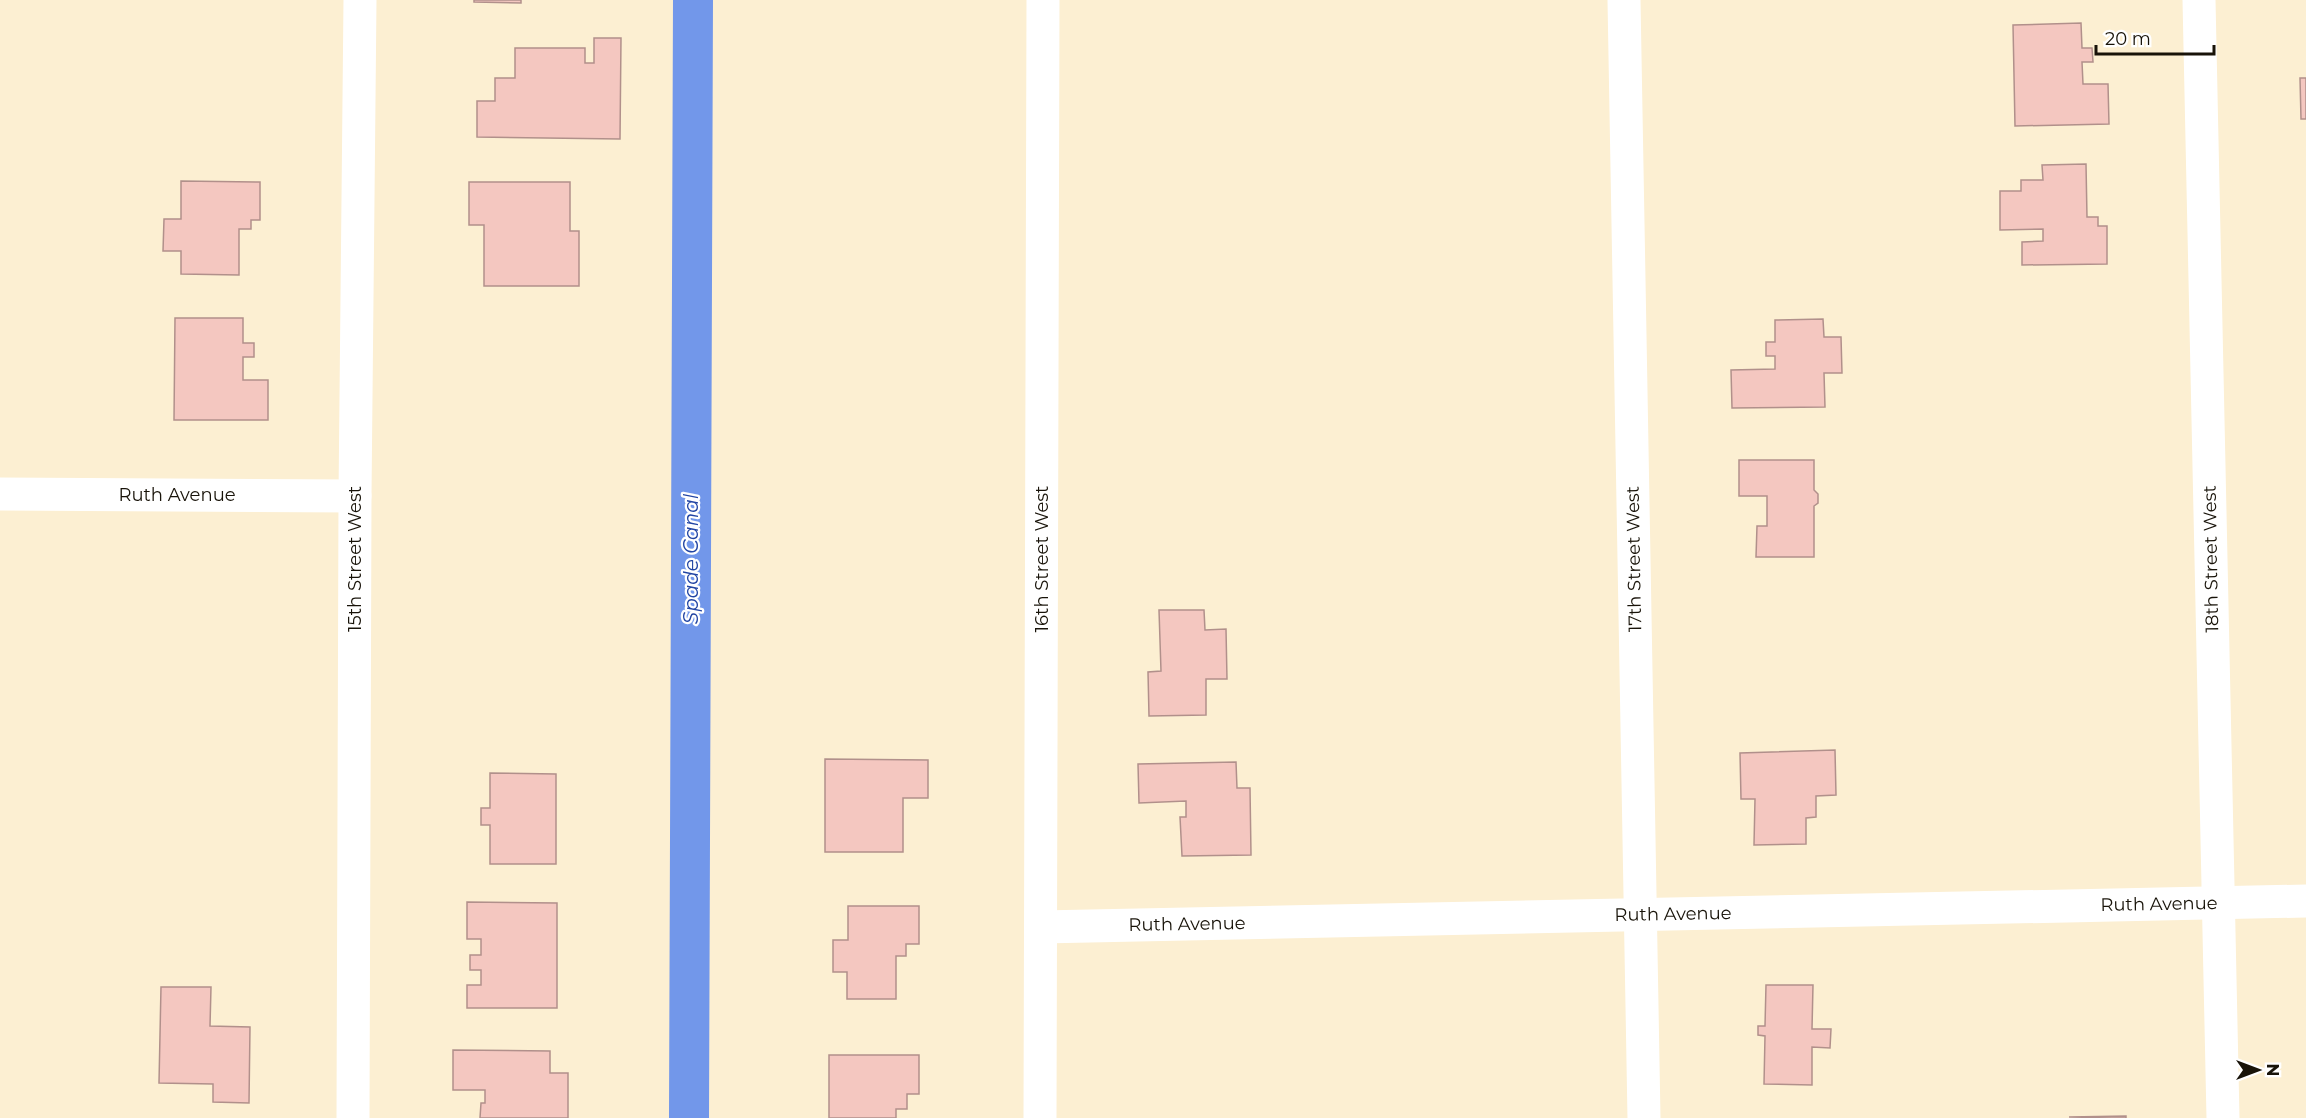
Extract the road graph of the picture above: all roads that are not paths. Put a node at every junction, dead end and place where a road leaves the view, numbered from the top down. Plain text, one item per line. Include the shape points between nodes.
1 (360, 0) edge
2 (1043, 0) edge
3 (1624, 0) edge
4 (2199, 0) edge
5 (0, 494) edge
6 (355, 496) junction
7 (2306, 901) edge
8 (2218, 903) junction
9 (1640, 915) junction
10 (1041, 927) junction
11 (353, 1118) edge
12 (1040, 1118) edge
13 (1644, 1118) edge
14 (2223, 1118) edge

1 - 6 street, 15th Street West
2 - 10 street, 16th Street West
3 - 9 street, 17th Street West
4 - 8 street, 18th Street West
5 - 6 street, Ruth Avenue
6 - 11 street, 15th Street West
7 - 8 street, Ruth Avenue
8 - 9 street, Ruth Avenue
8 - 14 street, 18th Street West
9 - 10 street, Ruth Avenue
9 - 13 street, 17th Street West
10 - 12 street, 16th Street West

